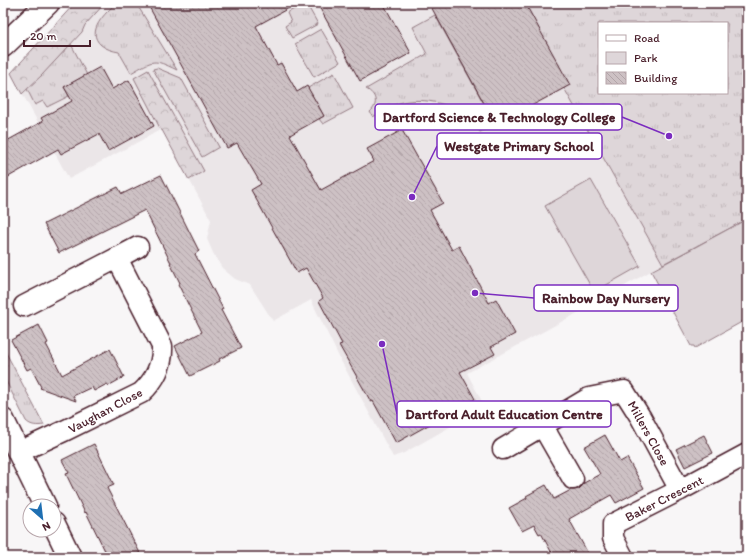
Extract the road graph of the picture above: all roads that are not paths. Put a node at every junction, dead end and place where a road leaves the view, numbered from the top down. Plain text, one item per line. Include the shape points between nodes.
1 (48, 3) edge
2 (3, 46) edge
3 (138, 247) dead end
4 (117, 258) junction
5 (24, 306) dead end
6 (3, 420) edge
7 (542, 425) junction
8 (503, 449) dead end
9 (19, 452) junction
10 (747, 454) edge
11 (573, 479) dead end
12 (680, 490) junction
13 (41, 498) edge
14 (61, 538) edge
15 (70, 557) edge
16 (623, 557) edge

1 - 2 street
3 - 4 street
4 - 5 street
4 - 9 street, Vaughan Close via 162,346 159,367 154,378 141,393
6 - 9 street
7 - 8 street, Millers Close
7 - 11 street
7 - 12 street, Millers Close via 589,398 624,391
9 - 13 street
10 - 12 street, Baker Crescent
12 - 16 street, Baker Crescent via 613,524 613,538
14 - 15 street

